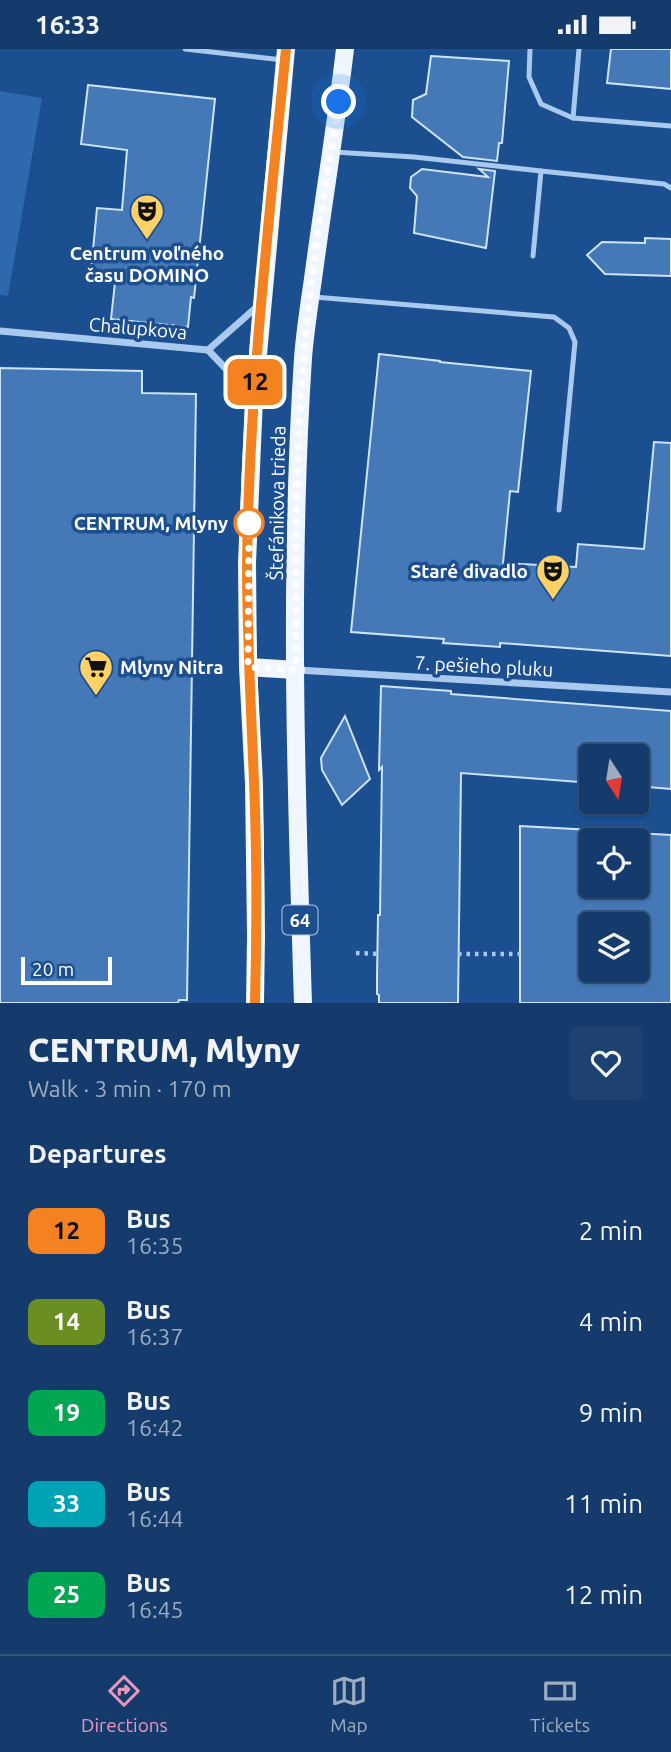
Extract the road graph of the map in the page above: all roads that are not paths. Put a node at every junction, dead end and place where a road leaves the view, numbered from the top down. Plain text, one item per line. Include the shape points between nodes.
1 (185, 49) edge
2 (345, 49) edge
3 (530, 49) edge
4 (579, 49) edge
5 (286, 55) edge
6 (573, 118) junction
7 (671, 126) edge
8 (331, 152) junction
9 (541, 170) junction
10 (671, 188) edge
11 (533, 256) dead end
12 (310, 296) junction
13 (262, 302) junction
14 (0, 331) edge
15 (208, 350) junction
16 (254, 398) junction
17 (559, 510) dead end
18 (248, 667) junction
19 (296, 670) junction
20 (671, 692) edge
21 (255, 1003) edge
22 (303, 1003) edge

1 - 5 lane
2 - 8 main road, Štefánikova trieda / 64
3 - 6 lane via 529,78 541,104
4 - 6 lane
5 - 13 main road, Štefánikova trieda / 64
6 - 7 lane
8 - 9 lane
8 - 12 main road, Štefánikova trieda / 64
9 - 10 lane
9 - 11 lane
12 - 17 lane via 555,317 569,328 575,342
12 - 19 main road, Štefánikova trieda / 64 via 299,430
13 - 15 street
13 - 16 main road, Štefánikova trieda / 64
14 - 15 street, Chalupkova
15 - 16 street, Chalupkova
16 - 18 main road, Štefánikova trieda / 64
18 - 19 main road
18 - 21 main road, Štefánikova trieda / 64 via 254,784
19 - 20 street, 7. pešieho pluku
19 - 22 main road, Štefánikova trieda / 64

